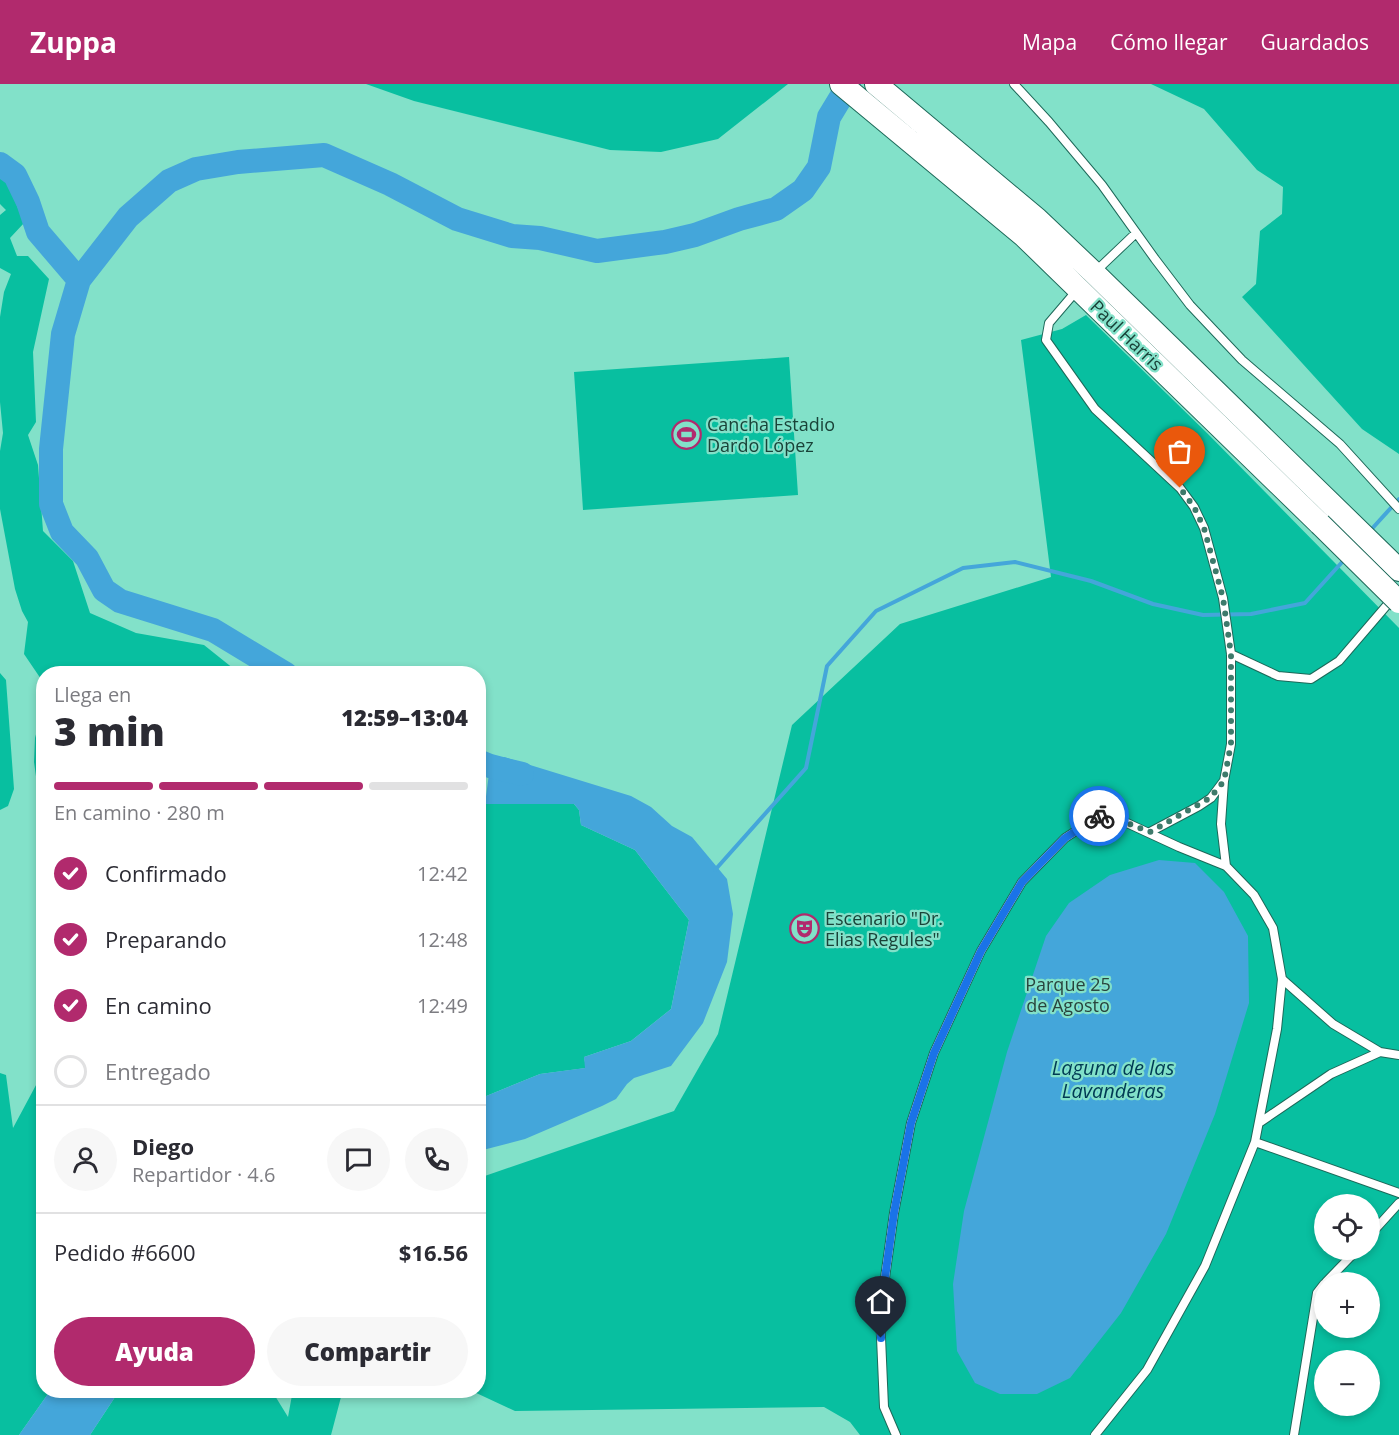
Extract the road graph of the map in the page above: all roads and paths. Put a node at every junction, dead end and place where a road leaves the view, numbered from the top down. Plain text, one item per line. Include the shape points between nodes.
1 (841, 84) edge
2 (876, 84) edge
3 (1014, 84) edge
4 (979, 185) junction
5 (1136, 233) junction
6 (1087, 280) junction
7 (1399, 509) edge
8 (1326, 515) junction
9 (1399, 570) edge
10 (1399, 592) edge
11 (1399, 602) edge
12 (1231, 654) junction
13 (1224, 781) junction
14 (1150, 832) junction
15 (1226, 866) junction
16 (1282, 979) junction
17 (1380, 1052) junction
18 (1399, 1055) edge
19 (1259, 1122) junction
20 (1255, 1142) junction
21 (1399, 1193) edge
22 (1399, 1203) edge
23 (1380, 1224) edge
24 (1347, 1260) edge
25 (1335, 1272) edge
26 (1314, 1312) edge
27 (896, 1435) edge
28 (1095, 1435) edge
29 (1294, 1435) edge

1 - 4 main road, Paul Harris
2 - 4 main road, Paul Harris
3 - 5 lane via 1102,185
4 - 6 main road, Paul Harris via 1037,219
5 - 6 lane
5 - 7 lane via 1190,305 1242,360 1340,444
6 - 8 main road, Paul Harris
6 - 12 lane via 1049,322 1046,340 1095,409 1180,488 1194,507 1204,528 1223,598
8 - 9 main road, Paul Harris
8 - 11 main road, Paul Harris, bridge
10 - 12 lane via 1339,661 1311,679 1278,676
12 - 13 lane via 1231,744
13 - 14 lane via 1199,806
13 - 15 lane via 1221,824
14 - 15 lane
14 - 27 lane via 1099,816 1065,838 1022,882 981,951 934,1053 911,1123 880,1314 884,1407
15 - 16 lane via 1254,895 1273,928
16 - 17 lane via 1333,1024
16 - 19 lane via 1277,1029
17 - 18 lane
17 - 19 lane via 1331,1074
19 - 20 lane
20 - 21 lane
20 - 28 lane via 1200,1275 1147,1370
22 - 23 lane
24 - 25 lane
26 - 29 lane

